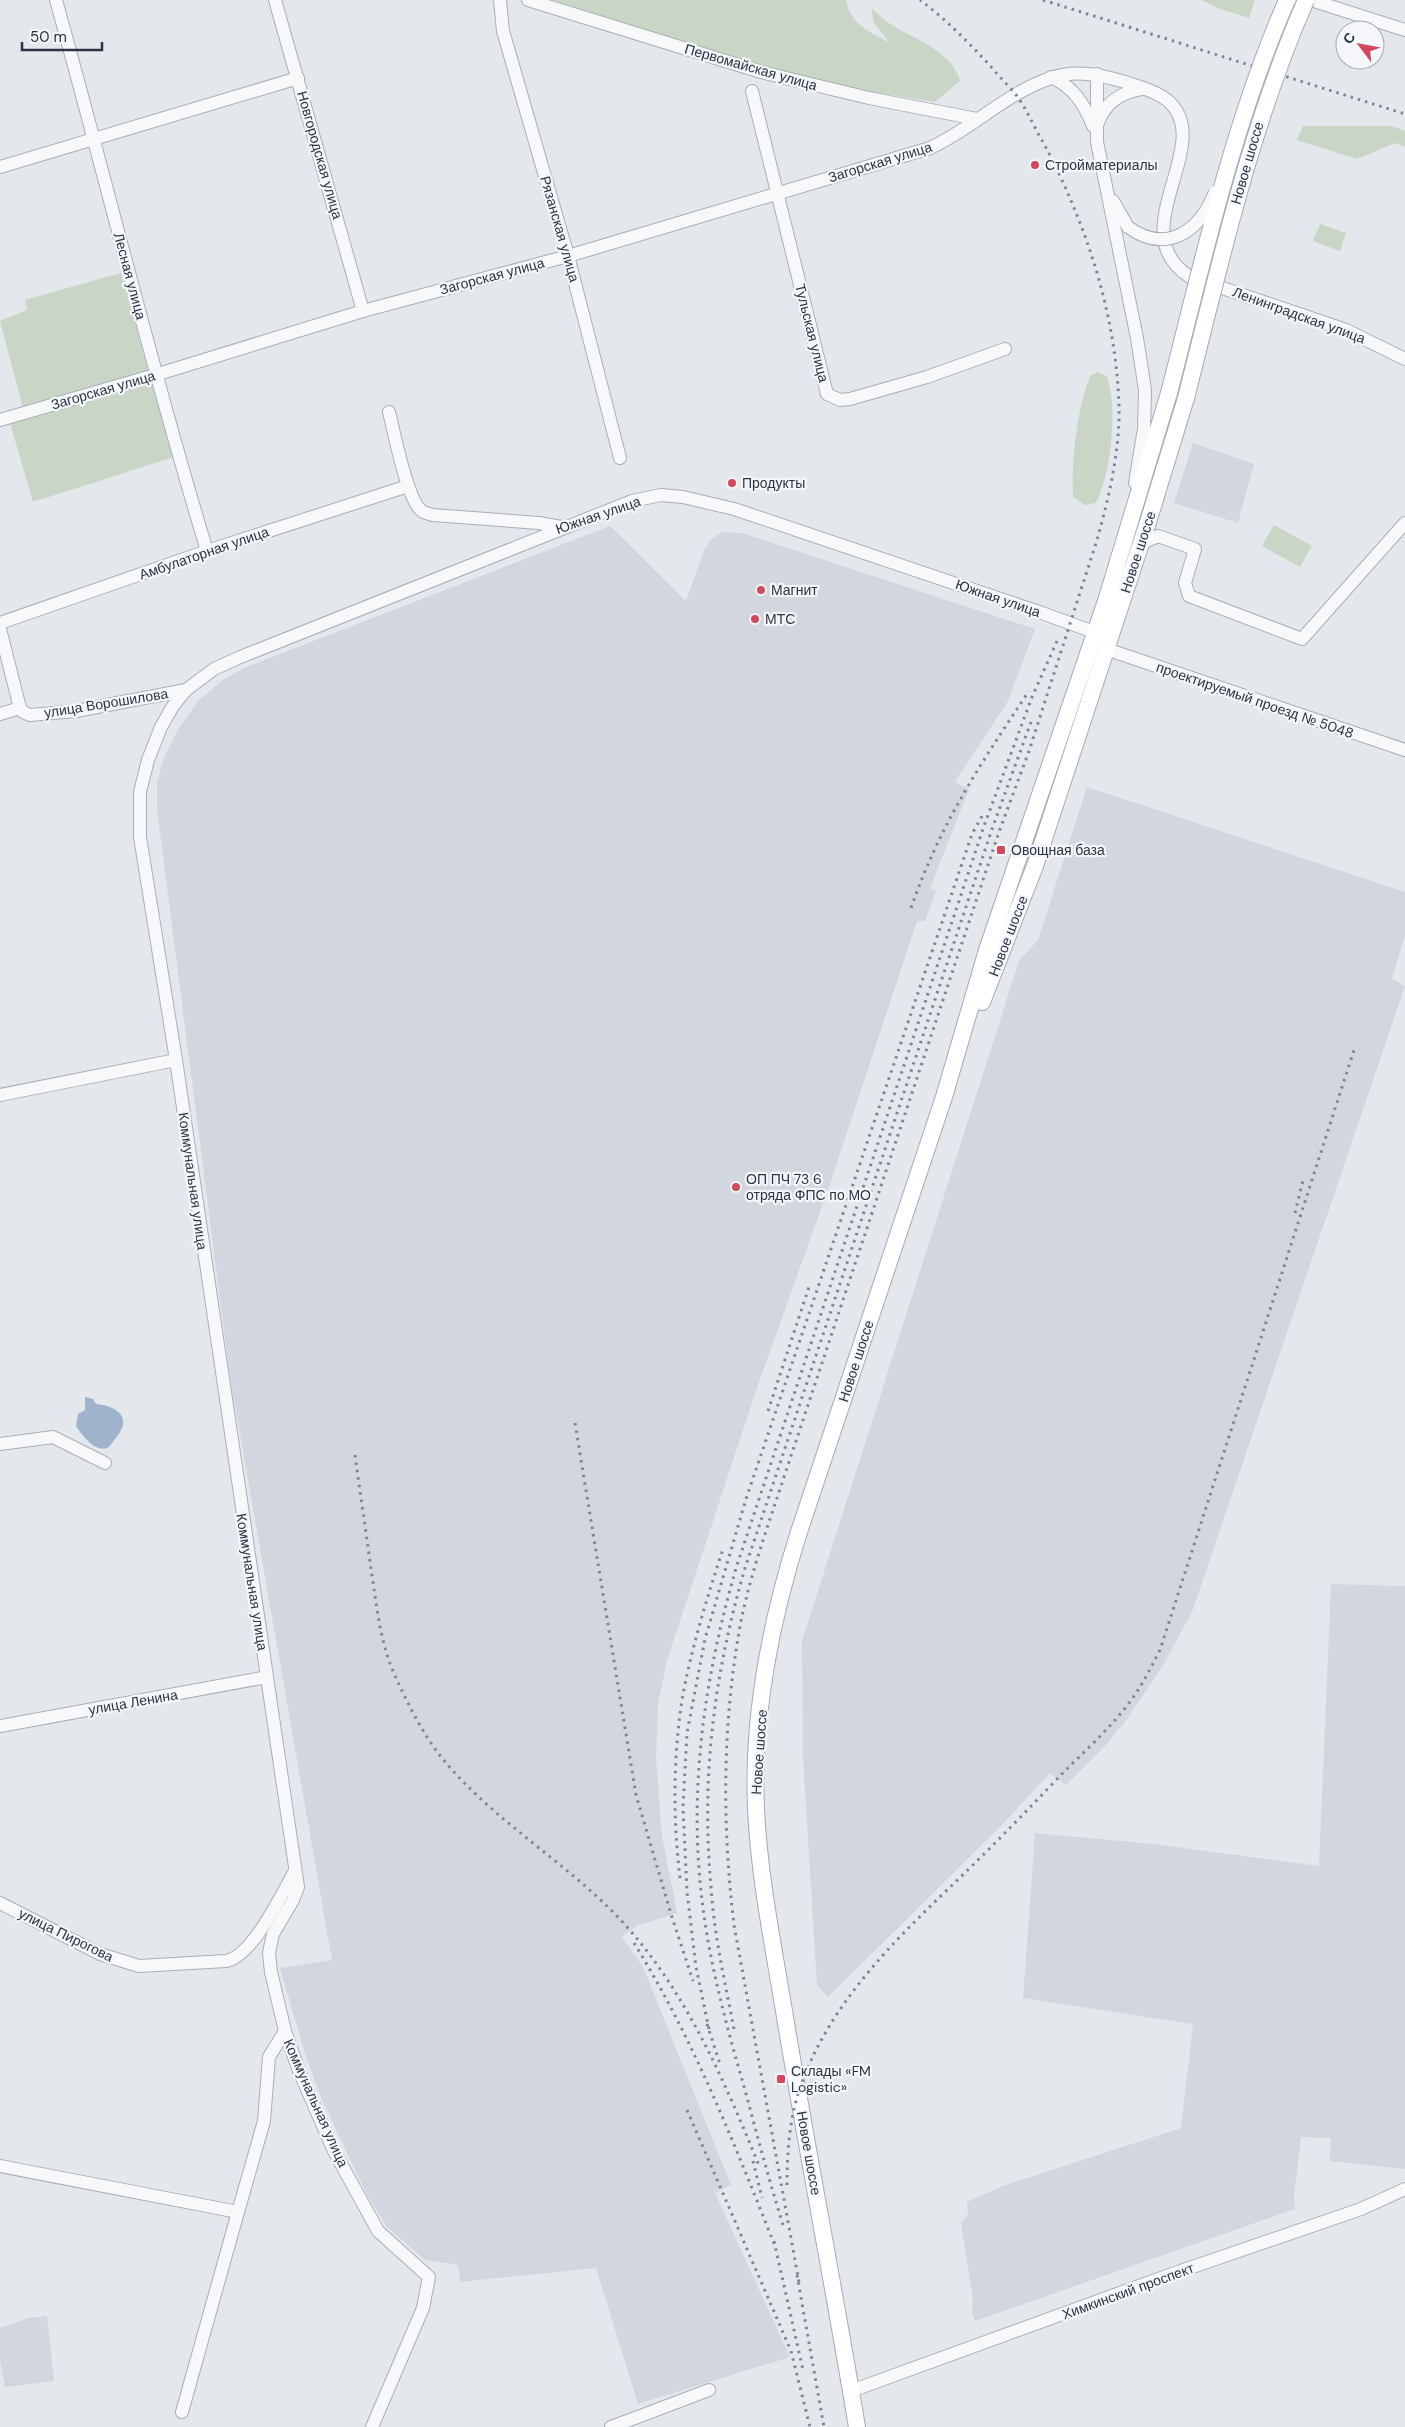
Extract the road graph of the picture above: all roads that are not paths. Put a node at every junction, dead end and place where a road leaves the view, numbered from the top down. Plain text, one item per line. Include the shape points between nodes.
1 (56, 0) edge
2 (275, 0) edge
3 (500, 0) edge
4 (528, 0) edge
5 (1287, 0) edge
6 (1306, 0) edge
7 (1311, 0) edge
8 (1405, 30) edge
9 (1097, 74) junction
10 (1051, 77) junction
11 (298, 78) junction
12 (1144, 88) junction
13 (752, 91) dead end
14 (977, 119) junction
15 (1238, 128) junction
16 (1095, 130) junction
17 (94, 140) junction
18 (0, 167) edge
19 (1107, 190) junction
20 (778, 193) junction
21 (568, 256) junction
22 (1190, 277) joint
23 (363, 311) junction
24 (1005, 349) dead end
25 (1405, 359) edge
26 (155, 375) junction
27 (389, 412) dead end
28 (0, 420) edge
29 (620, 458) dead end
30 (408, 486) junction
31 (1149, 519) junction
32 (1405, 523) edge
33 (561, 527) junction
34 (1158, 536) junction
35 (1132, 543) junction
36 (207, 551) junction
37 (0, 623) edge
38 (0, 629) edge
39 (1104, 640) junction
40 (186, 690) junction
41 (20, 708) junction
42 (0, 714) edge
43 (1405, 750) edge
44 (176, 1060) junction
45 (0, 1095) edge
46 (0, 1444) edge
47 (106, 1463) dead end
48 (266, 1677) junction
49 (0, 1726) edge
50 (295, 1871) junction
51 (0, 1903) edge
52 (285, 2032) junction
53 (0, 2166) edge
54 (1405, 2190) edge
55 (238, 2212) junction
56 (710, 2390) dead end
57 (851, 2391) junction
58 (182, 2412) dead end
59 (372, 2427) edge
60 (611, 2427) edge
61 (857, 2427) edge

1 - 17 street, Лесная улица
2 - 11 street, Новгородская улица
3 - 21 street, Рязанская улица via 503,31
4 - 14 street, Первомайская улица via 761,72
5 - 15 main road, Новое шоссе, bridge
6 - 31 main road, Новое шоссе, bridge via 1255,134 1186,398
7 - 8 street
9 - 10 street, Загорская улица via 1069,73
9 - 12 street, Загорская улица
9 - 16 street
10 - 14 street, Загорская улица
10 - 16 street via 1081,100
11 - 17 street
11 - 23 street, Новгородская улица
12 - 16 street via 1115,98 1101,114
12 - 22 street, Загорская улица via 1167,100 1177,112 1183,133 1162,230 1169,257 1177,269
13 - 20 street, Тульская улица
14 - 20 street, Загорская улица via 954,137 930,148
15 - 19 street, bridge via 1206,213 1192,229 1175,237 1155,240 1137,233 1128,227
15 - 35 main road, Новое шоссе, bridge
16 - 19 street
17 - 18 street
17 - 26 street, Лесная улица
19 - 35 street via 1145,390
20 - 21 street, Загорская улица
20 - 24 street, Тульская улица via 827,394 840,400 850,399 927,377
21 - 23 street, Загорская улица
21 - 29 street, Рязанская улица
22 - 25 street, Ленинградская улица via 1346,330
23 - 26 street, Загорская улица
26 - 28 street, Загорская улица
26 - 36 street, Лесная улица
27 - 30 street
30 - 33 street via 421,511 433,515
30 - 36 street, Амбулаторная улица
31 - 34 street
31 - 35 main road, Новое шоссе
32 - 34 street via 1302,638 1189,596 1185,583 1195,549
33 - 39 street, Южная улица via 632,501 661,495 683,496 734,509 1042,613
33 - 40 street, Южная улица via 238,658 214,669
34 - 35 street
35 - 39 main road, Новое шоссе
36 - 37 street, Амбулаторная улица
38 - 41 street
39 - 43 street, проектируемый проезд № 5048
39 - 57 main road, Новое шоссе via 987,950 944,1097 780,1591 772,1630 756,1765 756,1808 768,1909 797,2089
40 - 41 street, улица Ворошилова via 50,714 30,715
40 - 44 street, Коммунальная улица via 161,727 140,792 140,837
41 - 42 street
44 - 45 street
44 - 48 street, Коммунальная улица
46 - 47 street via 53,1437
48 - 49 street, улица Ленина
48 - 50 street, Коммунальная улица
50 - 51 street, улица Пирогова via 252,1941 235,1959 226,1961 138,1966 100,1954
50 - 52 street, Коммунальная улица via 298,1887 274,1934 269,1953
52 - 55 street via 269,2057 264,2121
52 - 59 street, Коммунальная улица via 334,2151 378,2231 429,2277 423,2308
53 - 55 street
54 - 57 street, Химкинский проспект via 1361,2209
55 - 58 street
56 - 60 street
57 - 61 main road, Новое шоссе

